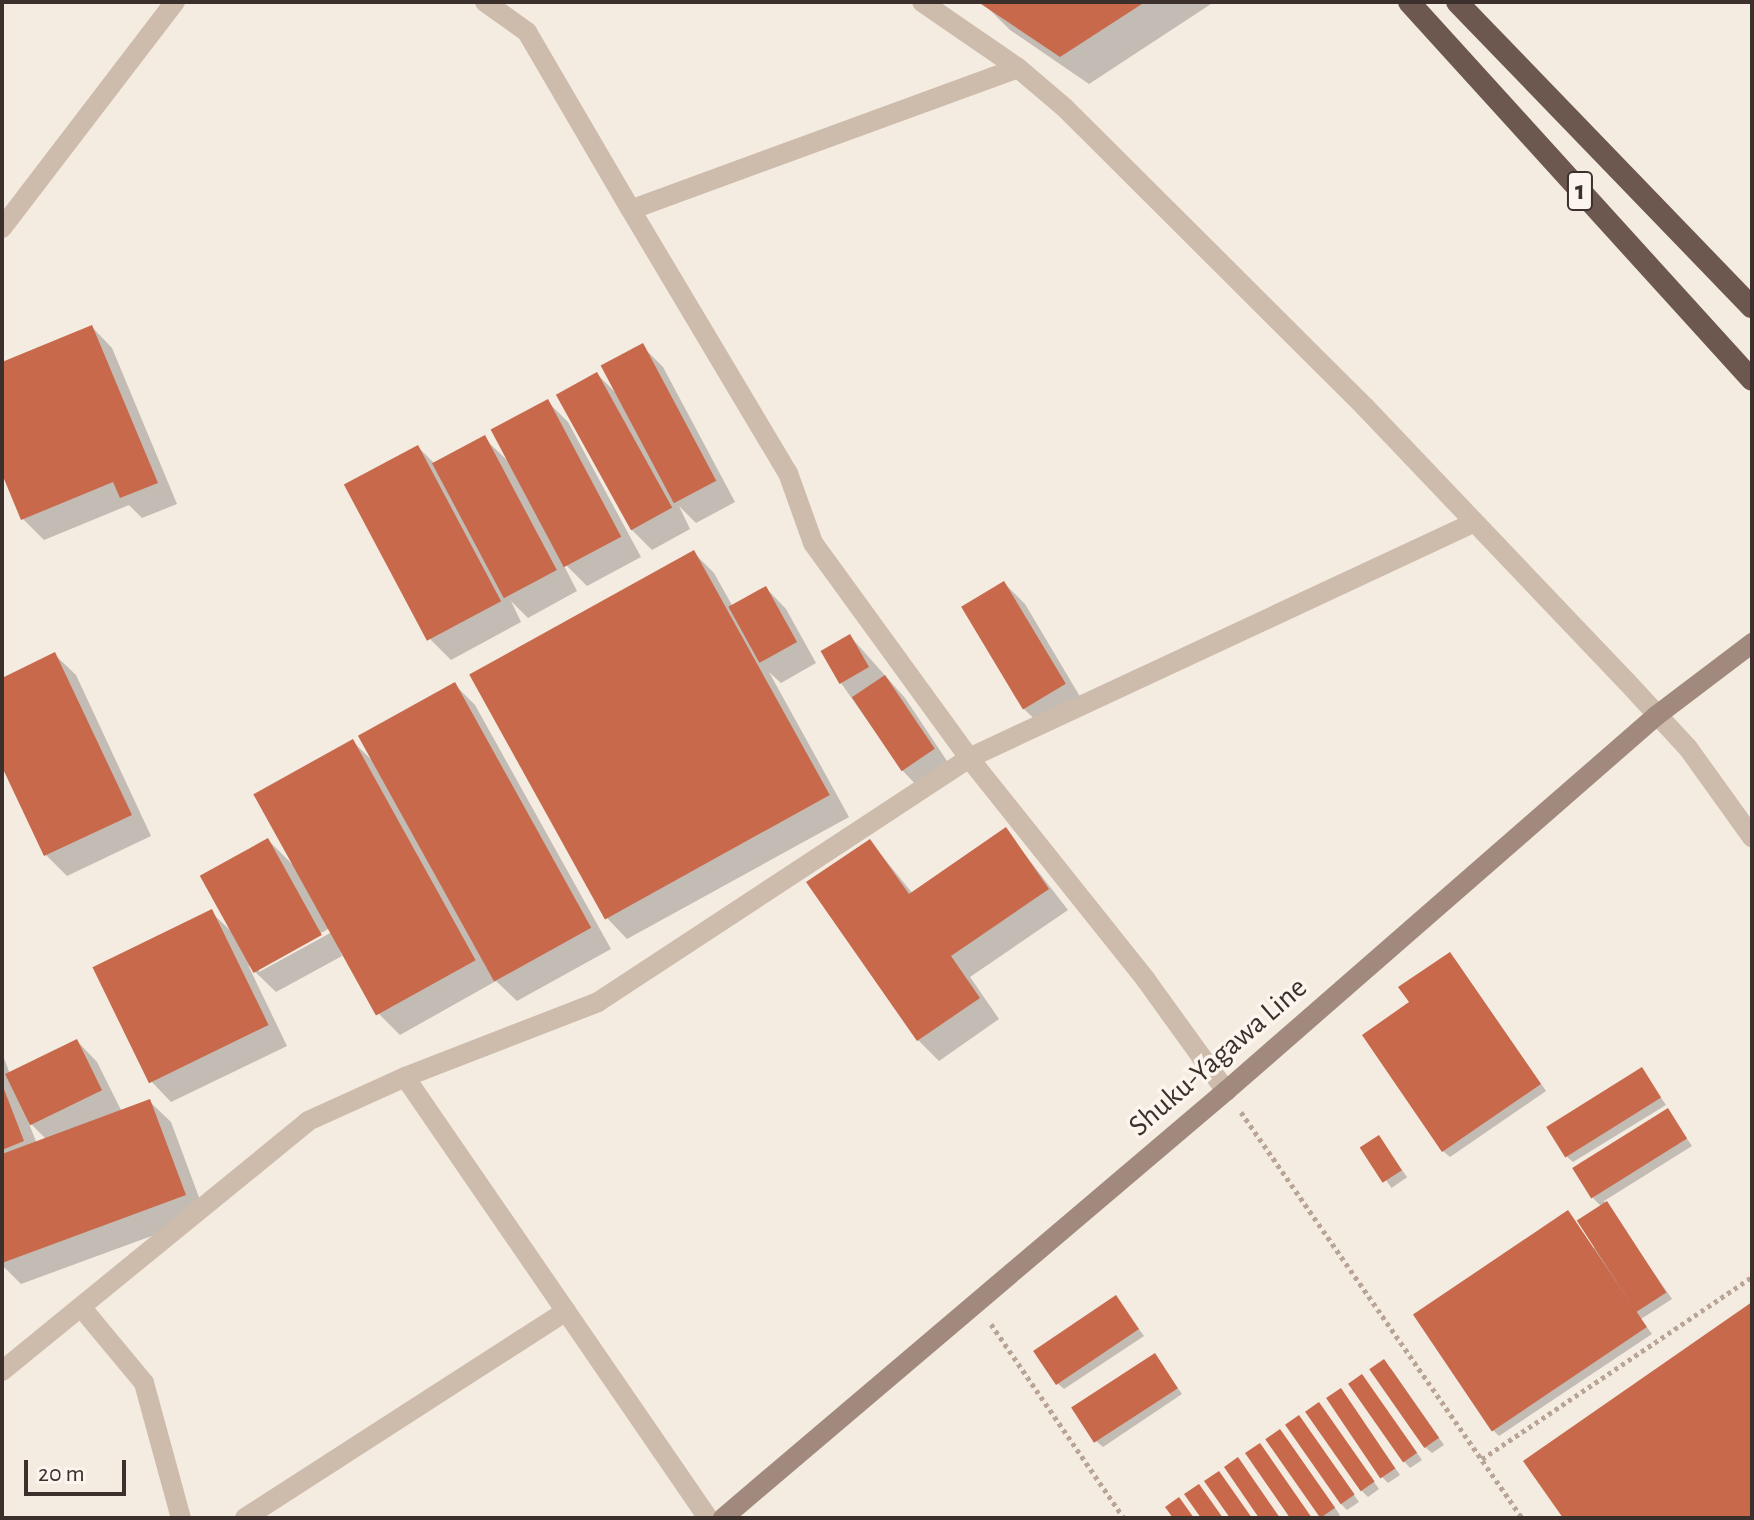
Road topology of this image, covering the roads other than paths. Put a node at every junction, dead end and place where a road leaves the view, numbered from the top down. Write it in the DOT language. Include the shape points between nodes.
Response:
graph roads {
  1 [pos="175,2"];
  2 [pos="485,2"];
  3 [pos="922,2"];
  4 [pos="1409,2"];
  5 [pos="1457,2"];
  6 [pos="1018,68"];
  7 [pos="631,210"];
  8 [pos="2,228"];
  9 [pos="1752,307"];
  10 [pos="1752,380"];
  11 [pos="1473,523"];
  12 [pos="1752,643"];
  13 [pos="1656,716"];
  14 [pos="969,758"];
  15 [pos="1752,837"];
  16 [pos="405,1077"];
  17 [pos="1226,1091"];
  18 [pos="81,1307"];
  19 [pos="566,1311"];
  20 [pos="2,1371"];
  21 [pos="181,1518"];
  22 [pos="245,1518"];
  23 [pos="708,1518"];
  24 [pos="723,1518"];
  1 -- 8 [label="street"];
  2 -- 7 [label="street" via="527,32"];
  3 -- 6 [label="street"];
  4 -- 10 [label="highway, 1"];
  5 -- 9 [label="highway, 1"];
  6 -- 7 [label="street"];
  6 -- 11 [label="street" via="1064,107 1267,310"];
  7 -- 14 [label="street" via="788,473 813,543"];
  11 -- 13 [label="street"];
  11 -- 14 [label="street"];
  12 -- 13 [label="main road, Shuku-Yagawa Line"];
  13 -- 15 [label="street" via="1688,748"];
  13 -- 17 [label="main road, Shuku-Yagawa Line"];
  14 -- 16 [label="street" via="598,1002"];
  14 -- 17 [label="street" via="1146,980"];
  16 -- 18 [label="street" via="308,1121"];
  16 -- 19 [label="street"];
  17 -- 24 [label="main road, Shuku-Yagawa Line"];
  18 -- 20 [label="street"];
  18 -- 21 [label="street" via="144,1383"];
  19 -- 22 [label="street"];
  19 -- 23 [label="street"];
}
